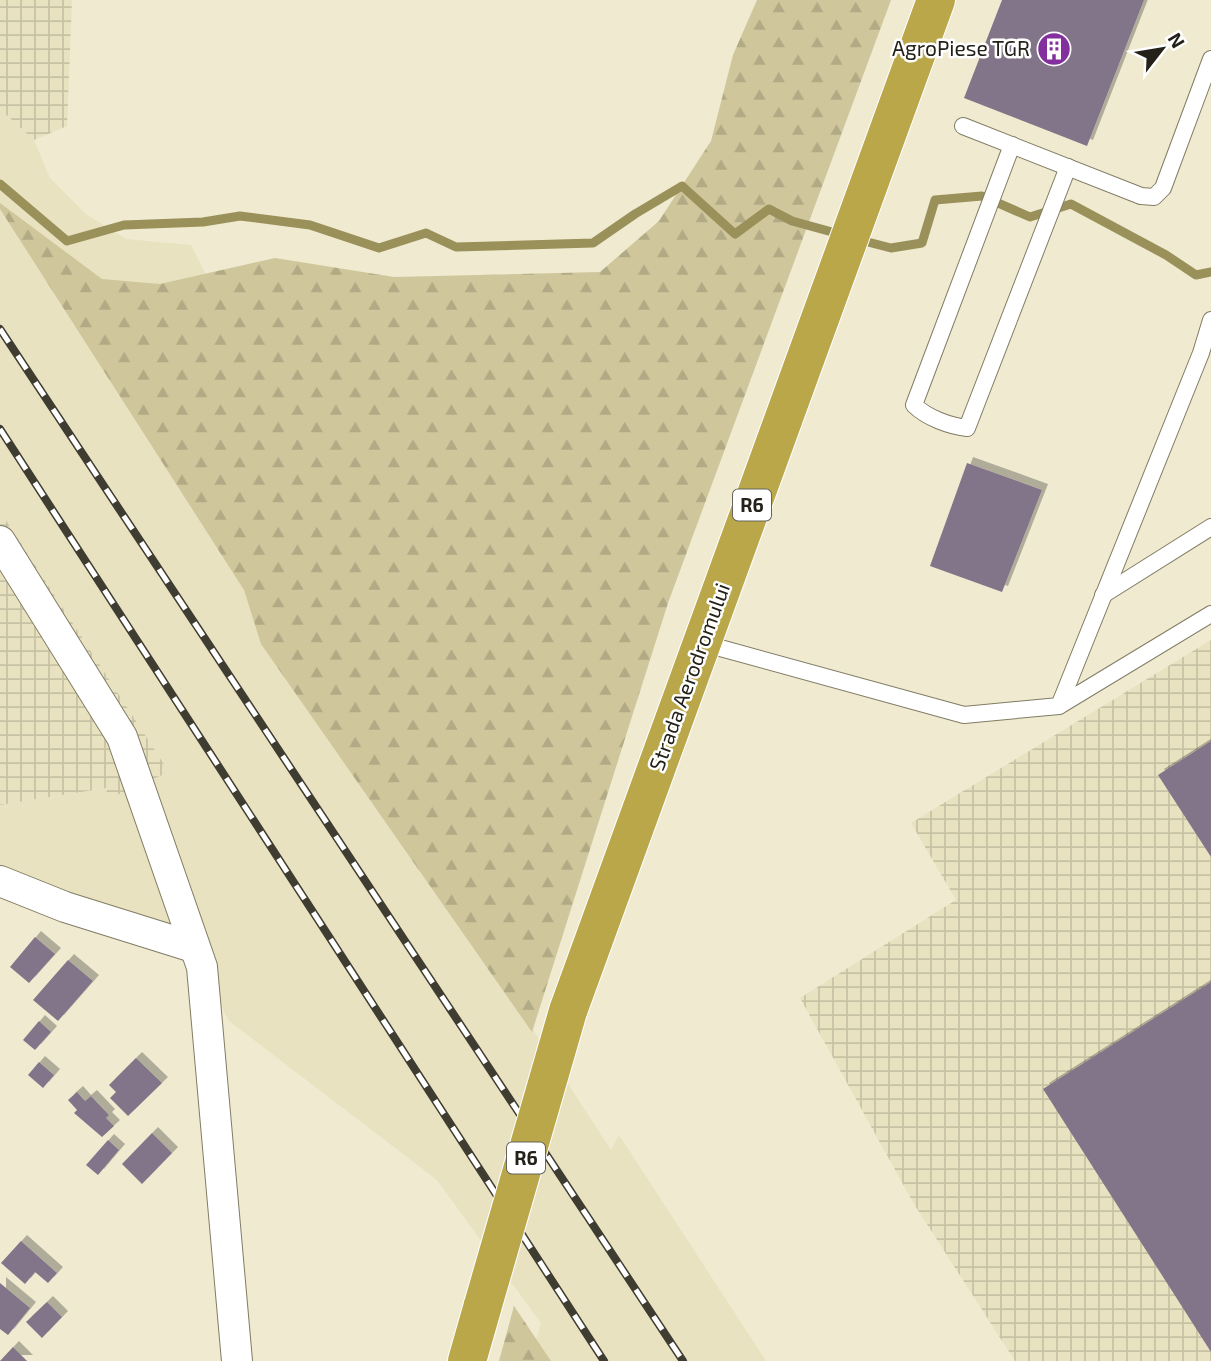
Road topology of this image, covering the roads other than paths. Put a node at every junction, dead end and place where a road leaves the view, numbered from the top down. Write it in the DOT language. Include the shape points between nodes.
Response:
graph roads {
  1 [pos="936,0"];
  2 [pos="1211,59"];
  3 [pos="963,126"];
  4 [pos="1012,145"];
  5 [pos="1068,167"];
  6 [pos="1211,320"];
  7 [pos="1206,350"];
  8 [pos="1211,527"];
  9 [pos="0,541"];
  10 [pos="1103,595"];
  11 [pos="1211,614"];
  12 [pos="702,643"];
  13 [pos="1059,706"];
  14 [pos="0,881"];
  15 [pos="193,947"];
  16 [pos="237,1361"];
  17 [pos="467,1361"];
  1 -- 12 [label="highway, Strada Aerodromului / R6"];
  2 -- 5 [label="lane" via="1163,188 1154,197"];
  3 -- 4 [label="lane"];
  4 -- 5 [label="lane"];
  4 -- 5 [label="lane" via="914,405 921,413 967,428"];
  6 -- 7 [label="lane"];
  7 -- 10 [label="lane"];
  8 -- 10 [label="lane"];
  9 -- 15 [label="street" via="122,737"];
  10 -- 13 [label="lane"];
  11 -- 13 [label="lane"];
  12 -- 13 [label="lane" via="964,715"];
  12 -- 17 [label="highway, Strada Aerodromului / R6, bridge" via="568,1011"];
  14 -- 15 [label="street" via="65,907"];
  15 -- 16 [label="street" via="202,967 209,1029"];
}
